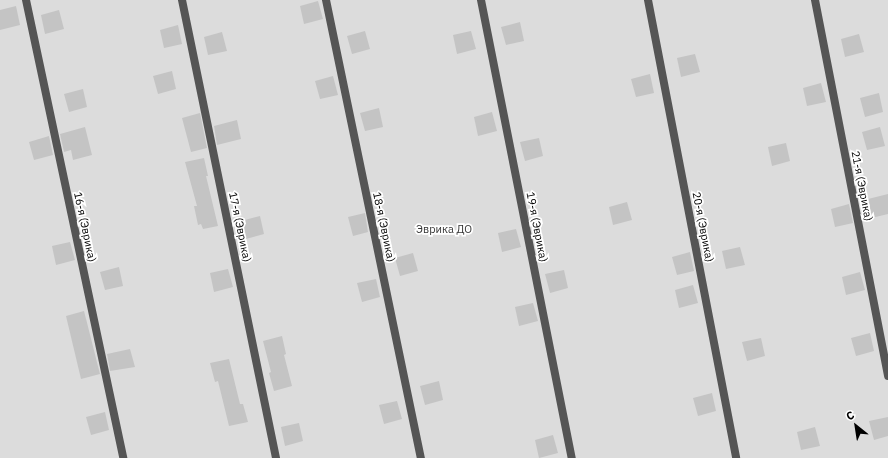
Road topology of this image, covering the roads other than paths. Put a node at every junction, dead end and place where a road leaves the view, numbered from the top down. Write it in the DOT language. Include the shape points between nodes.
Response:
graph roads {
  1 [pos="26,0"];
  2 [pos="182,0"];
  3 [pos="326,0"];
  4 [pos="481,0"];
  5 [pos="648,0"];
  6 [pos="815,0"];
  7 [pos="888,376"];
  8 [pos="123,458"];
  9 [pos="276,458"];
  10 [pos="421,458"];
  11 [pos="572,458"];
  12 [pos="736,458"];
  1 -- 8 [label="lane, 16-я (Эврика)"];
  2 -- 9 [label="lane, 17-я (Эврика)"];
  3 -- 10 [label="lane, 18-я (Эврика)"];
  4 -- 11 [label="lane, 19-я (Эврика)"];
  5 -- 12 [label="lane, 20-я (Эврика)"];
  6 -- 7 [label="lane, 21-я (Эврика)"];
}
